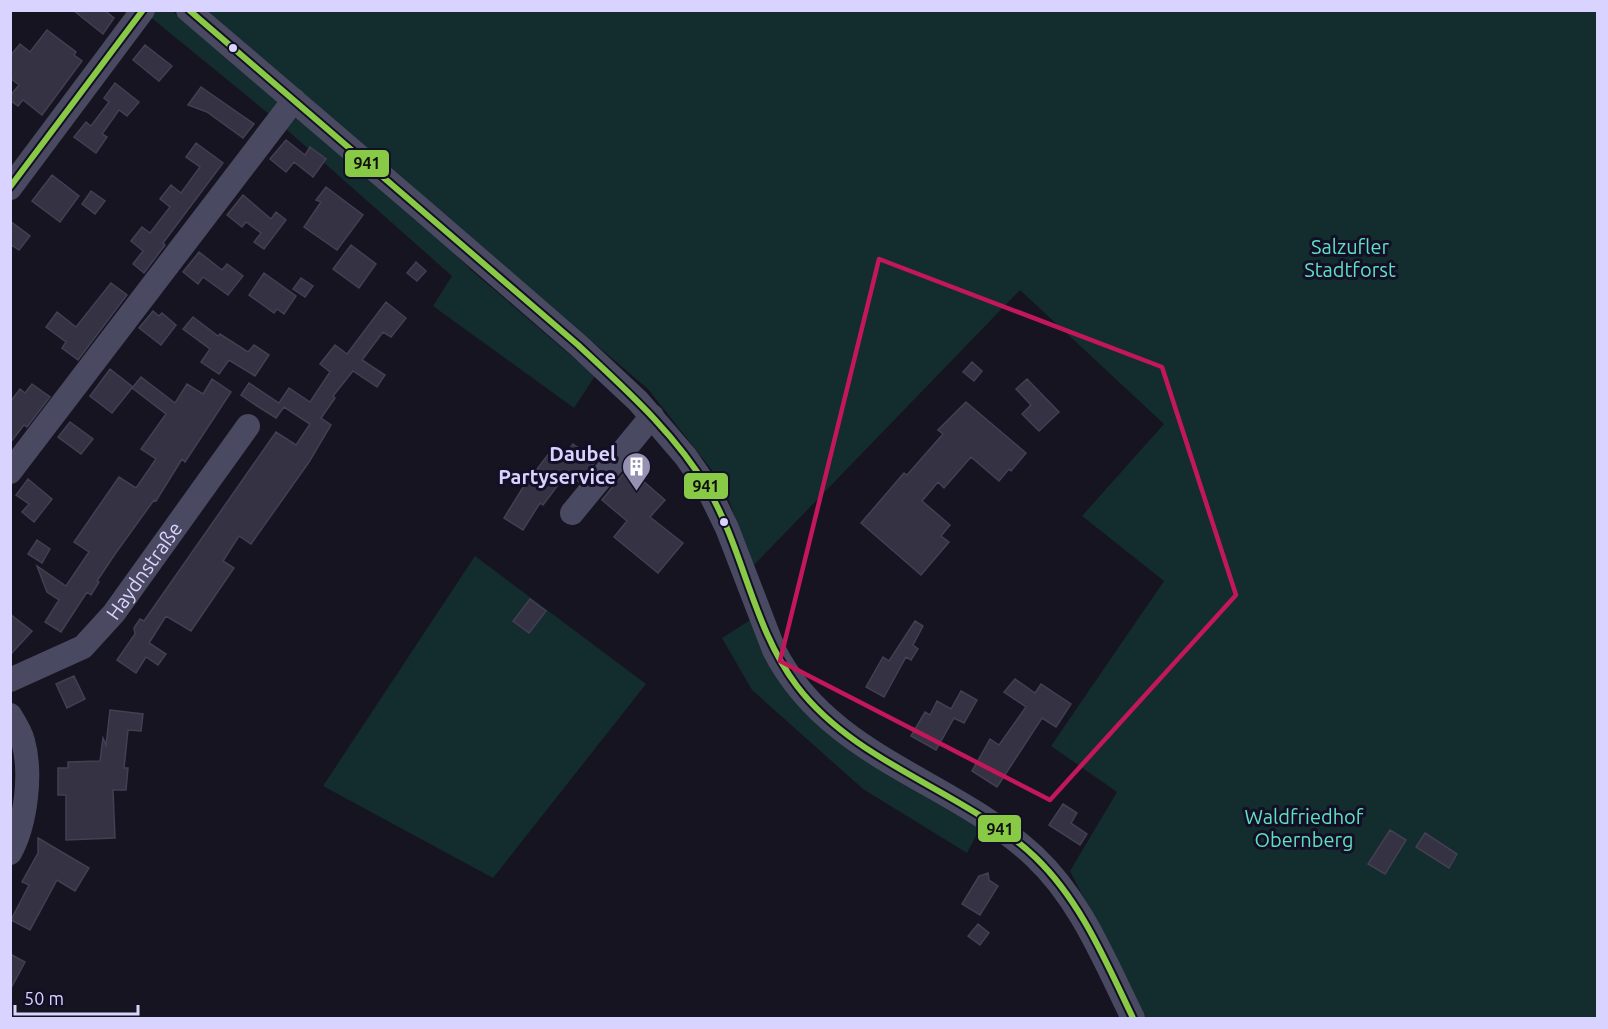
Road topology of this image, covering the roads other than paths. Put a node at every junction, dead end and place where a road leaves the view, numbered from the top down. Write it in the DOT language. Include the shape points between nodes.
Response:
graph roads {
  1 [pos="143,10"];
  2 [pos="188,10"];
  3 [pos="294,100"];
  4 [pos="10,188"];
  5 [pos="652,416"];
  6 [pos="248,426"];
  7 [pos="10,472"];
  8 [pos="572,513"];
  9 [pos="10,680"];
  10 [pos="10,715"];
  11 [pos="10,853"];
  12 [pos="1133,1018"];
  1 -- 4 [label="street"];
  2 -- 3 [label="street"];
  3 -- 5 [label="street" via="578,345"];
  3 -- 7 [label="street"];
  5 -- 8 [label="street"];
  5 -- 12 [label="street" via="687,457 713,498 774,650 803,695 860,745 984,819 1033,855 1071,900"];
  6 -- 9 [label="street, Haydnstraße" via="114,613 83,647"];
  10 -- 11 [label="street" via="23,740 27,771 26,802"];
}
